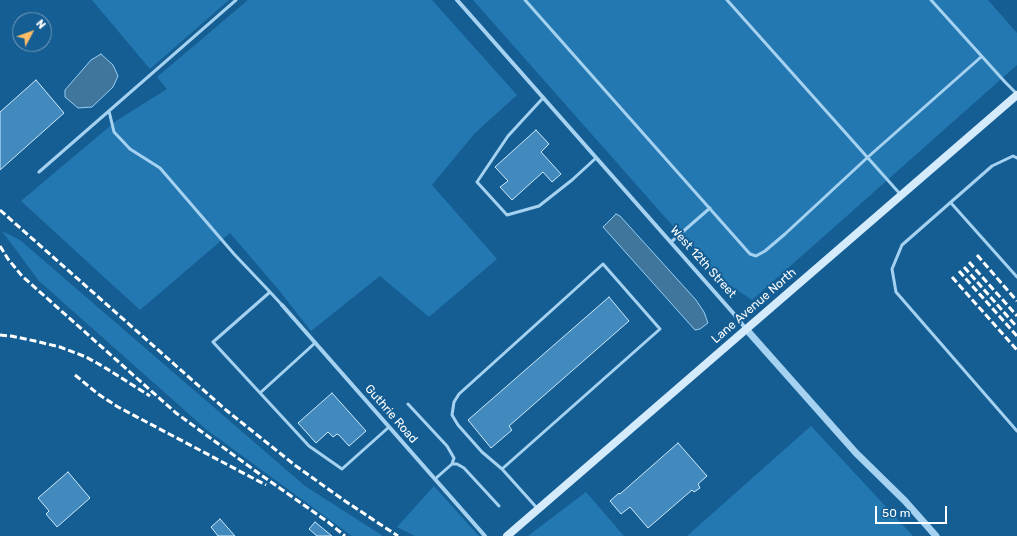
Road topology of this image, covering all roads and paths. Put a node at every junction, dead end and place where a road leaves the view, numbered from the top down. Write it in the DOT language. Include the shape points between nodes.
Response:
graph roads {
  1 [pos="236,0"];
  2 [pos="525,0"];
  3 [pos="727,0"];
  4 [pos="930,0"];
  5 [pos="460,1"];
  6 [pos="982,57"];
  7 [pos="1017,94"];
  8 [pos="543,98"];
  9 [pos="109,111"];
  10 [pos="868,157"];
  11 [pos="596,158"];
  12 [pos="1017,158"];
  13 [pos="39,172"];
  14 [pos="901,194"];
  15 [pos="951,203"];
  16 [pos="710,208"];
  17 [pos="671,242"];
  18 [pos="1017,278"];
  19 [pos="270,292"];
  20 [pos="282,305"];
  21 [pos="746,329"];
  22 [pos="315,343"];
  23 [pos="260,393"];
  24 [pos="408,404"];
  25 [pos="389,427"];
  26 [pos="1017,431"];
  27 [pos="452,464"];
  28 [pos="502,469"];
  29 [pos="435,479"];
  30 [pos="499,506"];
  31 [pos="538,509"];
  32 [pos="485,536"];
  33 [pos="507,536"];
  34 [pos="936,536"];
  1 -- 9 [label="lane"];
  2 -- 16 [label="lane"];
  3 -- 10 [label="lane"];
  4 -- 6 [label="lane"];
  5 -- 8 [label="street, West 12th Street"];
  6 -- 7 [label="lane"];
  6 -- 10 [label="lane"];
  7 -- 14 [label="main road, Lane Avenue North"];
  8 -- 11 [label="street, West 12th Street"];
  8 -- 11 [label="lane" via="508,136 477,182 507,215 539,206"];
  9 -- 13 [label="lane"];
  9 -- 19 [label="lane" via="114,132 130,149 160,168"];
  10 -- 14 [label="lane"];
  10 -- 16 [label="lane" via="785,234 756,256 750,254"];
  11 -- 17 [label="street, West 12th Street"];
  12 -- 15 [label="lane" via="1013,156 992,166"];
  14 -- 21 [label="main road, Lane Avenue North"];
  15 -- 18 [label="lane"];
  15 -- 26 [label="lane" via="902,245 892,269 896,292"];
  16 -- 17 [label="lane"];
  17 -- 21 [label="street, West 12th Street"];
  19 -- 20 [label="lane"];
  19 -- 23 [label="lane" via="213,342"];
  20 -- 22 [label="street, Guthrie Road"];
  21 -- 31 [label="main road, Lane Avenue North"];
  21 -- 34 [label="street, West 12th Street" via="856,453"];
  22 -- 23 [label="lane"];
  22 -- 25 [label="street, Guthrie Road"];
  23 -- 25 [label="lane" via="309,446 342,469"];
  24 -- 27 [label="lane" via="447,446 454,458"];
  25 -- 29 [label="street, Guthrie Road"];
  27 -- 29 [label="lane"];
  27 -- 30 [label="lane" via="464,468"];
  28 -- 28 [label="lane" via="482,452 458,425 452,415 454,402 459,394 603,264 660,329"];
  28 -- 31 [label="lane"];
  29 -- 32 [label="street, Guthrie Road"];
  31 -- 33 [label="main road, Lane Avenue North"];
}
